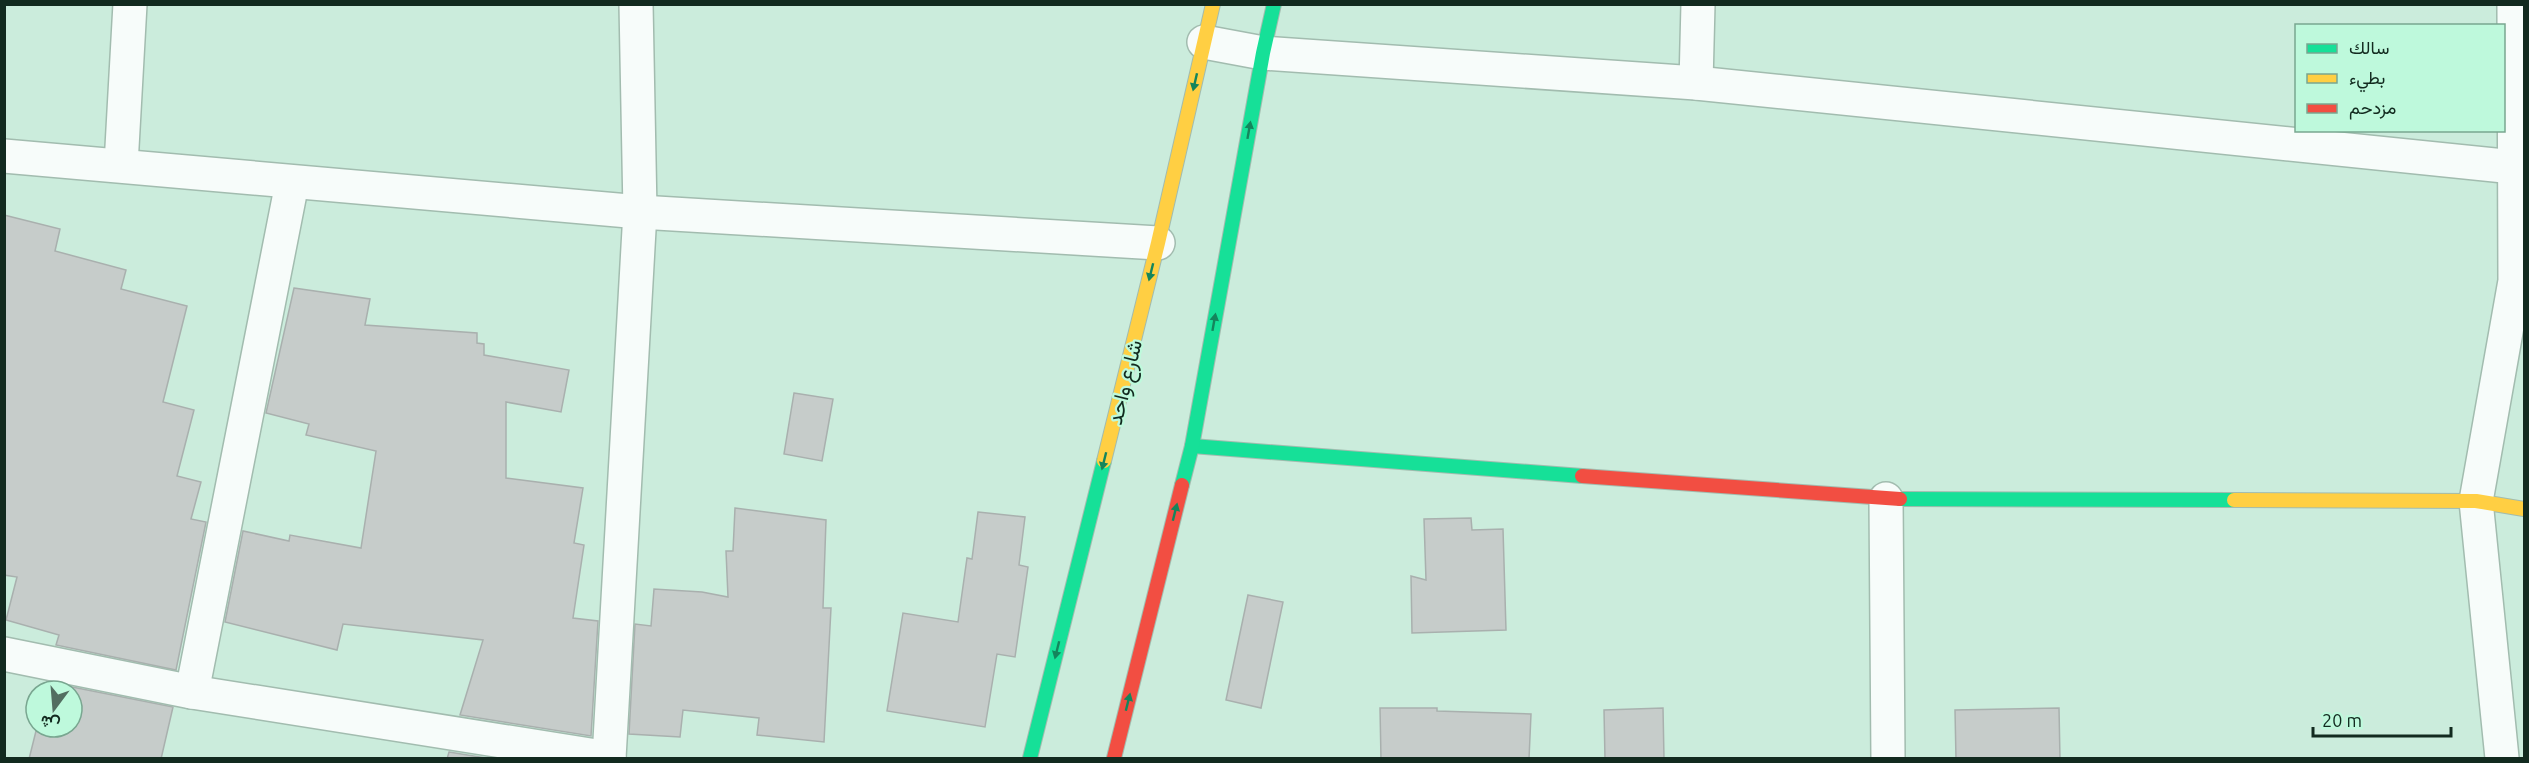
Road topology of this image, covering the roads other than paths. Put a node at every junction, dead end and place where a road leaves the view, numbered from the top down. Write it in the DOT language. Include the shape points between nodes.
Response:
graph roads {
  1 [pos="130,4"];
  2 [pos="636,4"];
  3 [pos="1213,4"];
  4 [pos="1274,4"];
  5 [pos="1698,4"];
  6 [pos="2514,4"];
  7 [pos="1204,42"];
  8 [pos="1263,53"];
  9 [pos="1696,83"];
  10 [pos="4,156"];
  11 [pos="121,165"];
  12 [pos="2514,167"];
  13 [pos="292,183"];
  14 [pos="640,212"];
  15 [pos="1158,243"];
  16 [pos="2520,282"];
  17 [pos="1192,446"];
  18 [pos="1886,499"];
  19 [pos="2476,501"];
  20 [pos="2524,509"];
  21 [pos="4,654"];
  22 [pos="192,692"];
  23 [pos="609,759"];
  24 [pos="1030,759"];
  25 [pos="1114,759"];
  26 [pos="1888,759"];
  27 [pos="2502,759"];
  1 -- 11 [label="street"];
  2 -- 14 [label="street"];
  3 -- 7 [label="street, شارع واحد"];
  4 -- 8 [label="street"];
  5 -- 9 [label="street"];
  6 -- 12 [label="street"];
  7 -- 8 [label="street"];
  7 -- 15 [label="street, شارع واحد, one-way"];
  8 -- 9 [label="street"];
  17 -- 8 [label="street, one-way"];
  9 -- 12 [label="street"];
  10 -- 11 [label="street"];
  11 -- 13 [label="street"];
  12 -- 16 [label="street"];
  13 -- 14 [label="street"];
  13 -- 22 [label="street"];
  14 -- 15 [label="street"];
  14 -- 23 [label="street"];
  15 -- 24 [label="street, شارع واحد, one-way"];
  16 -- 19 [label="street"];
  17 -- 18 [label="street"];
  25 -- 17 [label="street, one-way"];
  18 -- 19 [label="street"];
  18 -- 26 [label="street"];
  19 -- 20 [label="street"];
  19 -- 27 [label="street"];
  21 -- 22 [label="street"];
  22 -- 23 [label="street"];
}
